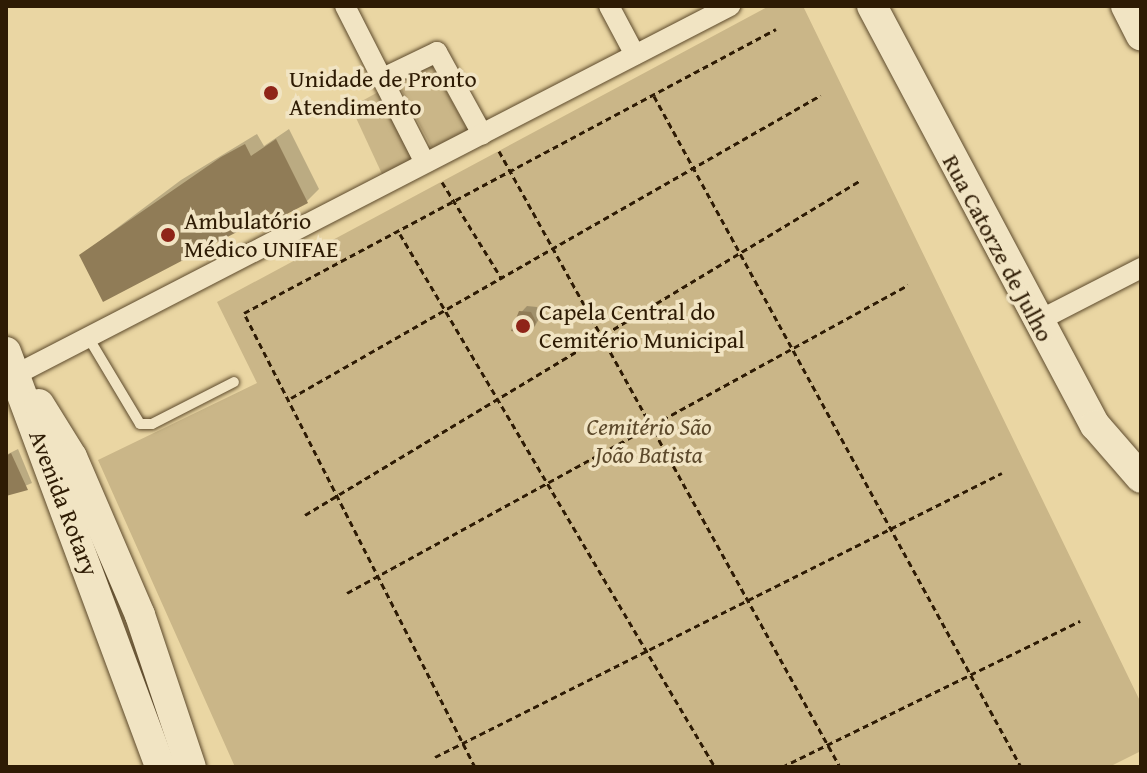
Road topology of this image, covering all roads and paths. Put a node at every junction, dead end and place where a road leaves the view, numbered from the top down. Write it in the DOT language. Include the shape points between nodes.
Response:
graph roads {
  1 [pos="345,6"];
  2 [pos="609,6"];
  3 [pos="730,6"];
  4 [pos="872,6"];
  5 [pos="1126,6"];
  6 [pos="776,29"];
  7 [pos="1141,35"];
  8 [pos="635,55"];
  9 [pos="383,78"];
  10 [pos="821,95"];
  11 [pos="654,96"];
  12 [pos="482,134"];
  13 [pos="499,151"];
  14 [pos="425,163"];
  15 [pos="694,167"];
  16 [pos="512,173"];
  17 [pos="861,180"];
  18 [pos="442,182"];
  19 [pos="455,203"];
  20 [pos="400,234"];
  21 [pos="553,248"];
  22 [pos="741,254"];
  23 [pos="1141,268"];
  24 [pos="502,279"];
  25 [pos="908,285"];
  26 [pos="445,310"];
  27 [pos="1036,322"];
  28 [pos="605,335"];
  29 [pos="88,337"];
  30 [pos="793,348"];
  31 [pos="10,364"];
  32 [pos="234,382"];
  33 [pos="291,398"];
  34 [pos="499,400"];
  35 [pos="655,426"];
  36 [pos="1002,473"];
  37 [pos="1141,478"];
  38 [pos="549,483"];
  39 [pos="338,496"];
  40 [pos="305,515"];
  41 [pos="892,530"];
  42 [pos="378,576"];
  43 [pos="347,593"];
  44 [pos="751,600"];
  45 [pos="1080,621"];
  46 [pos="651,653"];
  47 [pos="971,675"];
  48 [pos="463,744"];
  49 [pos="828,745"];
  50 [pos="435,757"];
  51 [pos="160,767"];
  52 [pos="191,767"];
  53 [pos="475,767"];
  54 [pos="715,767"];
  55 [pos="782,767"];
  56 [pos="840,767"];
  57 [pos="1021,767"];
  1 -- 9 [label="street"];
  2 -- 8 [label="street"];
  3 -- 8 [label="street"];
  4 -- 27 [label="main road, Rua Catorze de Julho"];
  5 -- 7 [label="main road"];
  6 -- 11 [label="path"];
  8 -- 12 [label="street"];
  9 -- 12 [label="street" via="437,52"];
  9 -- 14 [label="street"];
  10 -- 15 [label="path"];
  11 -- 15 [label="path"];
  11 -- 16 [label="path"];
  12 -- 14 [label="street"];
  13 -- 16 [label="path"];
  14 -- 29 [label="street"];
  15 -- 21 [label="path"];
  15 -- 22 [label="path"];
  16 -- 19 [label="path"];
  16 -- 21 [label="path"];
  17 -- 22 [label="path"];
  18 -- 19 [label="path"];
  19 -- 20 [label="path"];
  19 -- 24 [label="path"];
  20 -- 26 [label="path"];
  20 -- 33 [label="path" via="244,313"];
  21 -- 24 [label="path"];
  21 -- 28 [label="path"];
  22 -- 28 [label="path"];
  22 -- 30 [label="path"];
  23 -- 27 [label="street"];
  24 -- 26 [label="path"];
  25 -- 30 [label="path"];
  26 -- 33 [label="path"];
  26 -- 34 [label="path"];
  27 -- 37 [label="main road, Rua Catorze de Julho" via="1095,425"];
  28 -- 34 [label="path"];
  28 -- 35 [label="path"];
  29 -- 31 [label="street"];
  29 -- 32 [label="lane" via="140,424 152,424"];
  30 -- 35 [label="path"];
  30 -- 41 [label="path"];
  31 -- 51 [label="main road, Avenida Rotary"];
  31 -- 52 [label="main road, Avenida Rotary" via="51,418 72,457 140,615"];
  33 -- 39 [label="path"];
  34 -- 38 [label="path"];
  34 -- 39 [label="path"];
  35 -- 38 [label="path"];
  35 -- 44 [label="path"];
  36 -- 41 [label="path"];
  38 -- 42 [label="path"];
  38 -- 46 [label="path"];
  39 -- 40 [label="path"];
  39 -- 42 [label="path"];
  41 -- 44 [label="path"];
  41 -- 47 [label="path"];
  42 -- 43 [label="path"];
  42 -- 48 [label="path"];
  44 -- 46 [label="path"];
  44 -- 49 [label="path"];
  45 -- 47 [label="path"];
  46 -- 48 [label="path"];
  46 -- 54 [label="path"];
  47 -- 49 [label="path"];
  47 -- 57 [label="path"];
  48 -- 50 [label="path"];
  48 -- 53 [label="path"];
  49 -- 55 [label="path"];
  49 -- 56 [label="path"];
}
